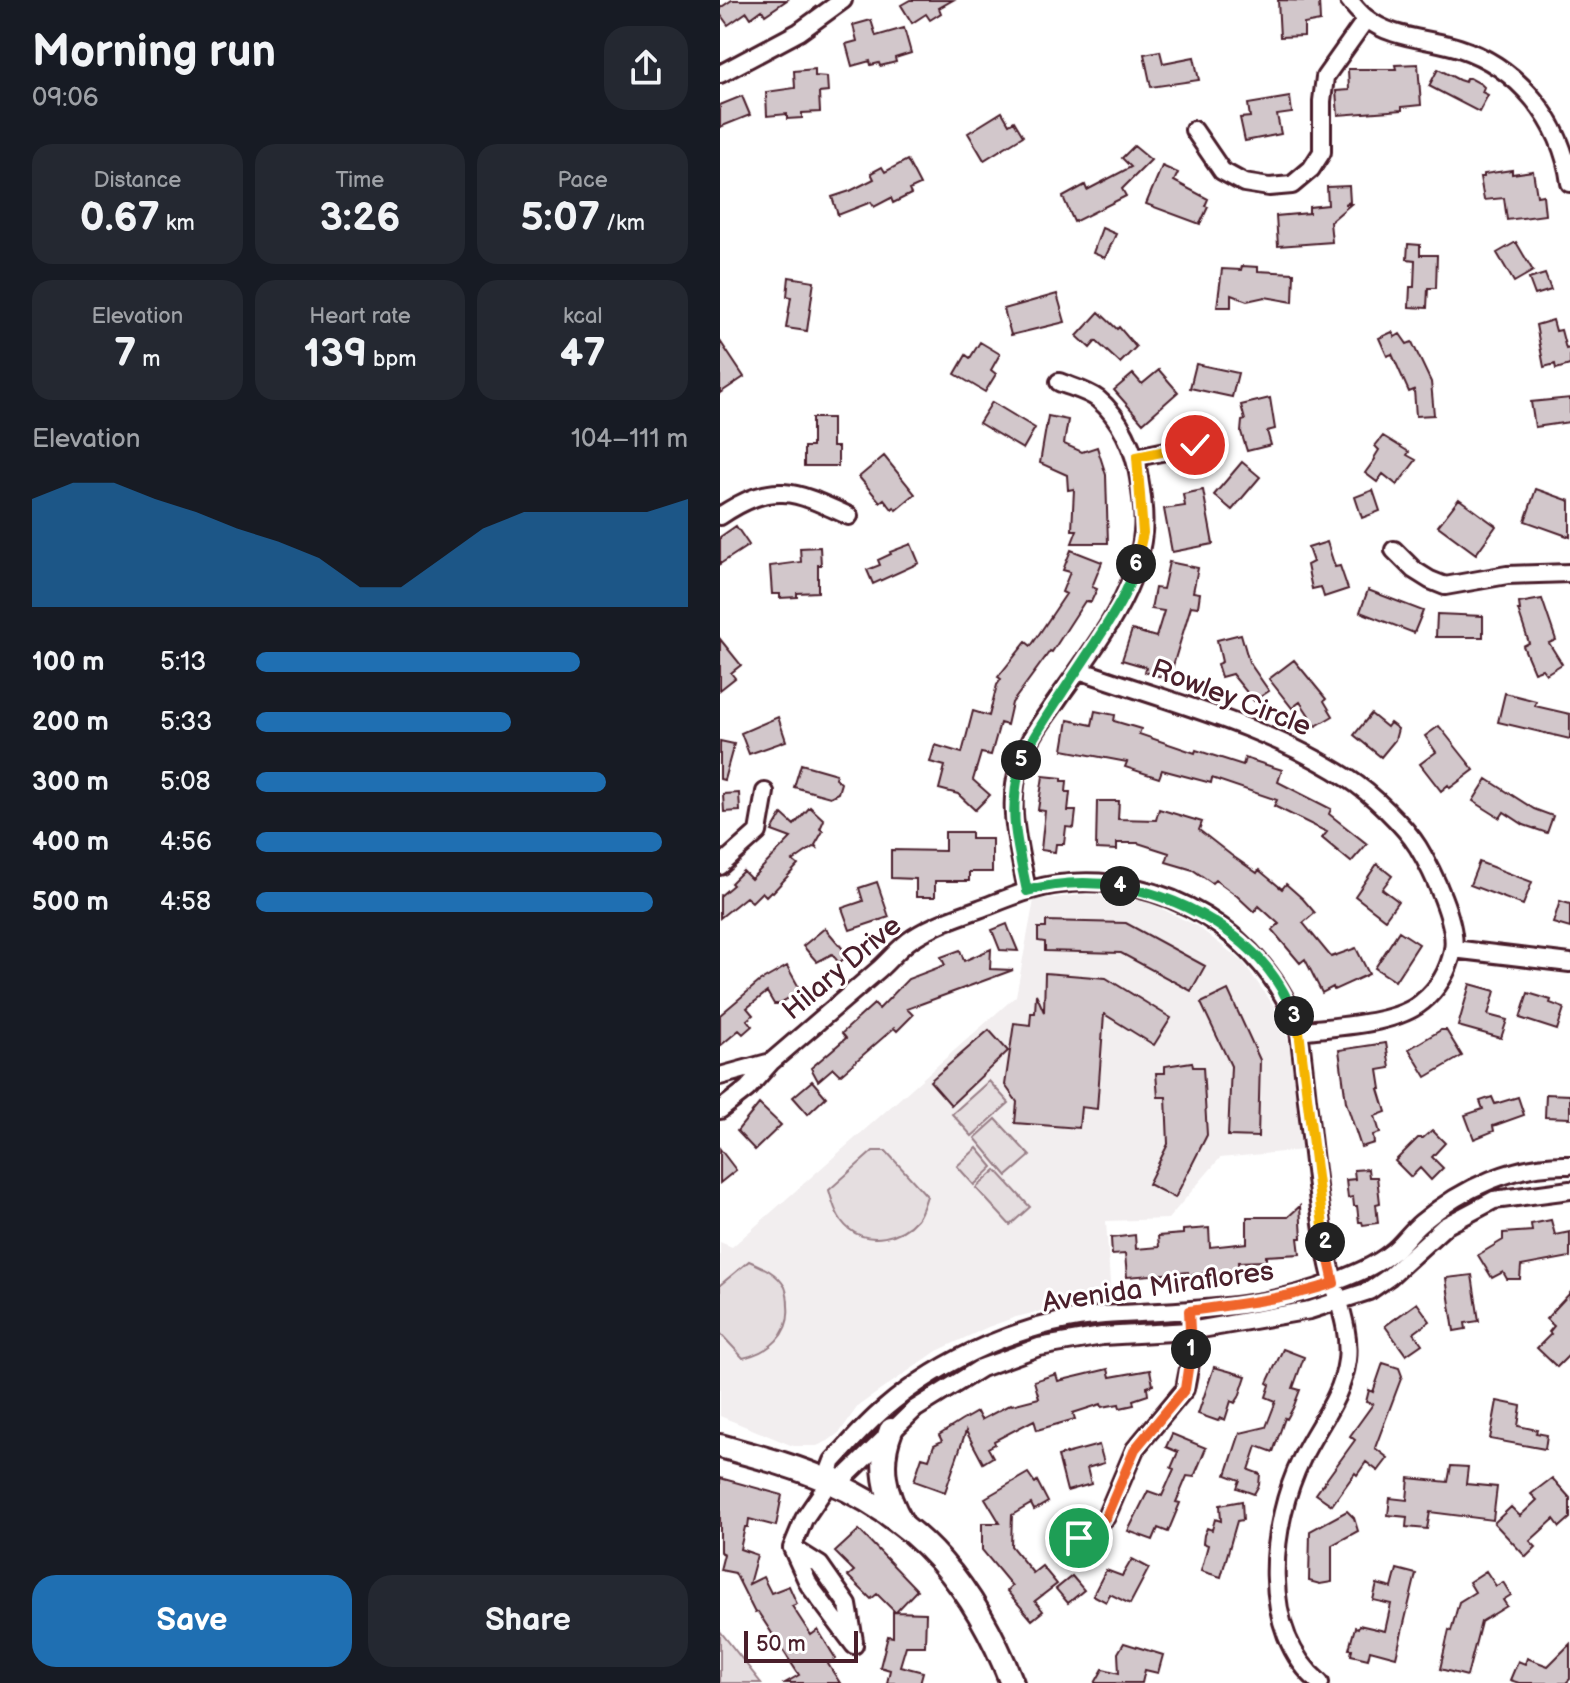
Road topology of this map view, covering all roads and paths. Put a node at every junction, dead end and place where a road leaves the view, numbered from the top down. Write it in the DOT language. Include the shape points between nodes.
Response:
graph roads {
  1 [pos="843,0"];
  2 [pos="1349,0"];
  3 [pos="1366,19"];
  4 [pos="720,74"];
  5 [pos="1194,130"];
  6 [pos="1570,183"];
  7 [pos="1059,382"];
  8 [pos="1195,445"];
  9 [pos="1137,457"];
  10 [pos="720,516"];
  11 [pos="849,516"];
  12 [pos="1394,550"];
  13 [pos="1570,573"];
  14 [pos="1079,670"];
  15 [pos="765,792"];
  16 [pos="720,866"];
  17 [pos="1027,891"];
  18 [pos="1453,949"];
  19 [pos="1570,963"];
  20 [pos="1299,1031"];
  21 [pos="771,1062"];
  22 [pos="720,1076"];
  23 [pos="720,1110"];
  24 [pos="1570,1165"];
  25 [pos="1570,1190"];
  26 [pos="1334,1283"];
  27 [pos="1339,1301"];
  28 [pos="1189,1311"];
  29 [pos="1190,1331"];
  30 [pos="891,1430"];
  31 [pos="720,1446"];
  32 [pos="830,1481"];
  33 [pos="905,1527"];
  34 [pos="1079,1538"];
  35 [pos="792,1548"];
  36 [pos="1012,1683"];
  37 [pos="1320,1683"];
  1 -- 4 [label="street" via="799,32"];
  2 -- 3 [label="street"];
  3 -- 5 [label="street" via="1325,77 1322,152 1292,185 1244,183 1222,171"];
  3 -- 6 [label="street" via="1406,36 1459,48 1513,78 1556,132"];
  7 -- 9 [label="street" via="1097,397"];
  8 -- 9 [label="street"];
  9 -- 14 [label="street" via="1143,533 1133,574"];
  10 -- 11 [label="street" via="743,500 789,492"];
  12 -- 13 [label="street" via="1414,570 1445,586 1507,575"];
  14 -- 17 [label="street" via="1020,760 1013,821"];
  14 -- 18 [label="street, Rowley Circle" via="1278,740 1353,781 1418,846 1449,917"];
  15 -- 16 [label="street" via="758,832"];
  17 -- 20 [label="street, Hilary Drive" via="1063,883 1109,884 1168,897 1208,916 1270,974"];
  17 -- 21 [label="street, Hilary Drive" via="909,940"];
  18 -- 19 [label="street"];
  18 -- 20 [label="street" via="1443,979 1408,1011"];
  20 -- 26 [label="street, Hilary Drive"];
  21 -- 22 [label="street, Hilary Drive"];
  21 -- 23 [label="street, Hilary Drive"];
  24 -- 26 [label="street, Avenida Miraflores" via="1524,1168 1482,1184 1444,1204 1393,1252"];
  25 -- 27 [label="street, Avenida Miraflores" via="1494,1200 1469,1211 1369,1291"];
  26 -- 27 [label="street, Hilary Drive"];
  26 -- 28 [label="street, Avenida Miraflores" via="1252,1303"];
  27 -- 29 [label="street, Avenida Miraflores"];
  27 -- 37 [label="street, Hilary Drive" via="1347,1342 1340,1393 1286,1494 1274,1573 1290,1645"];
  28 -- 29 [label="street"];
  28 -- 32 [label="street, Avenida Miraflores" via="1056,1324 968,1355 883,1410 833,1461"];
  29 -- 30 [label="street, Avenida Miraflores" via="1102,1336 1039,1347 981,1368"];
  29 -- 34 [label="street" via="1185,1389 1135,1449 1106,1517"];
  30 -- 32 [label="street, Avenida Miraflores" via="846,1476"];
  30 -- 33 [label="main road" via="884,1477"];
  31 -- 32 [label="main road"];
  32 -- 33 [label="main road"];
  32 -- 35 [label="street"];
  33 -- 36 [label="main road" via="964,1587"];
  35 -- 35 [label="street" via="809,1585 854,1645 848,1605 820,1565"];
}
